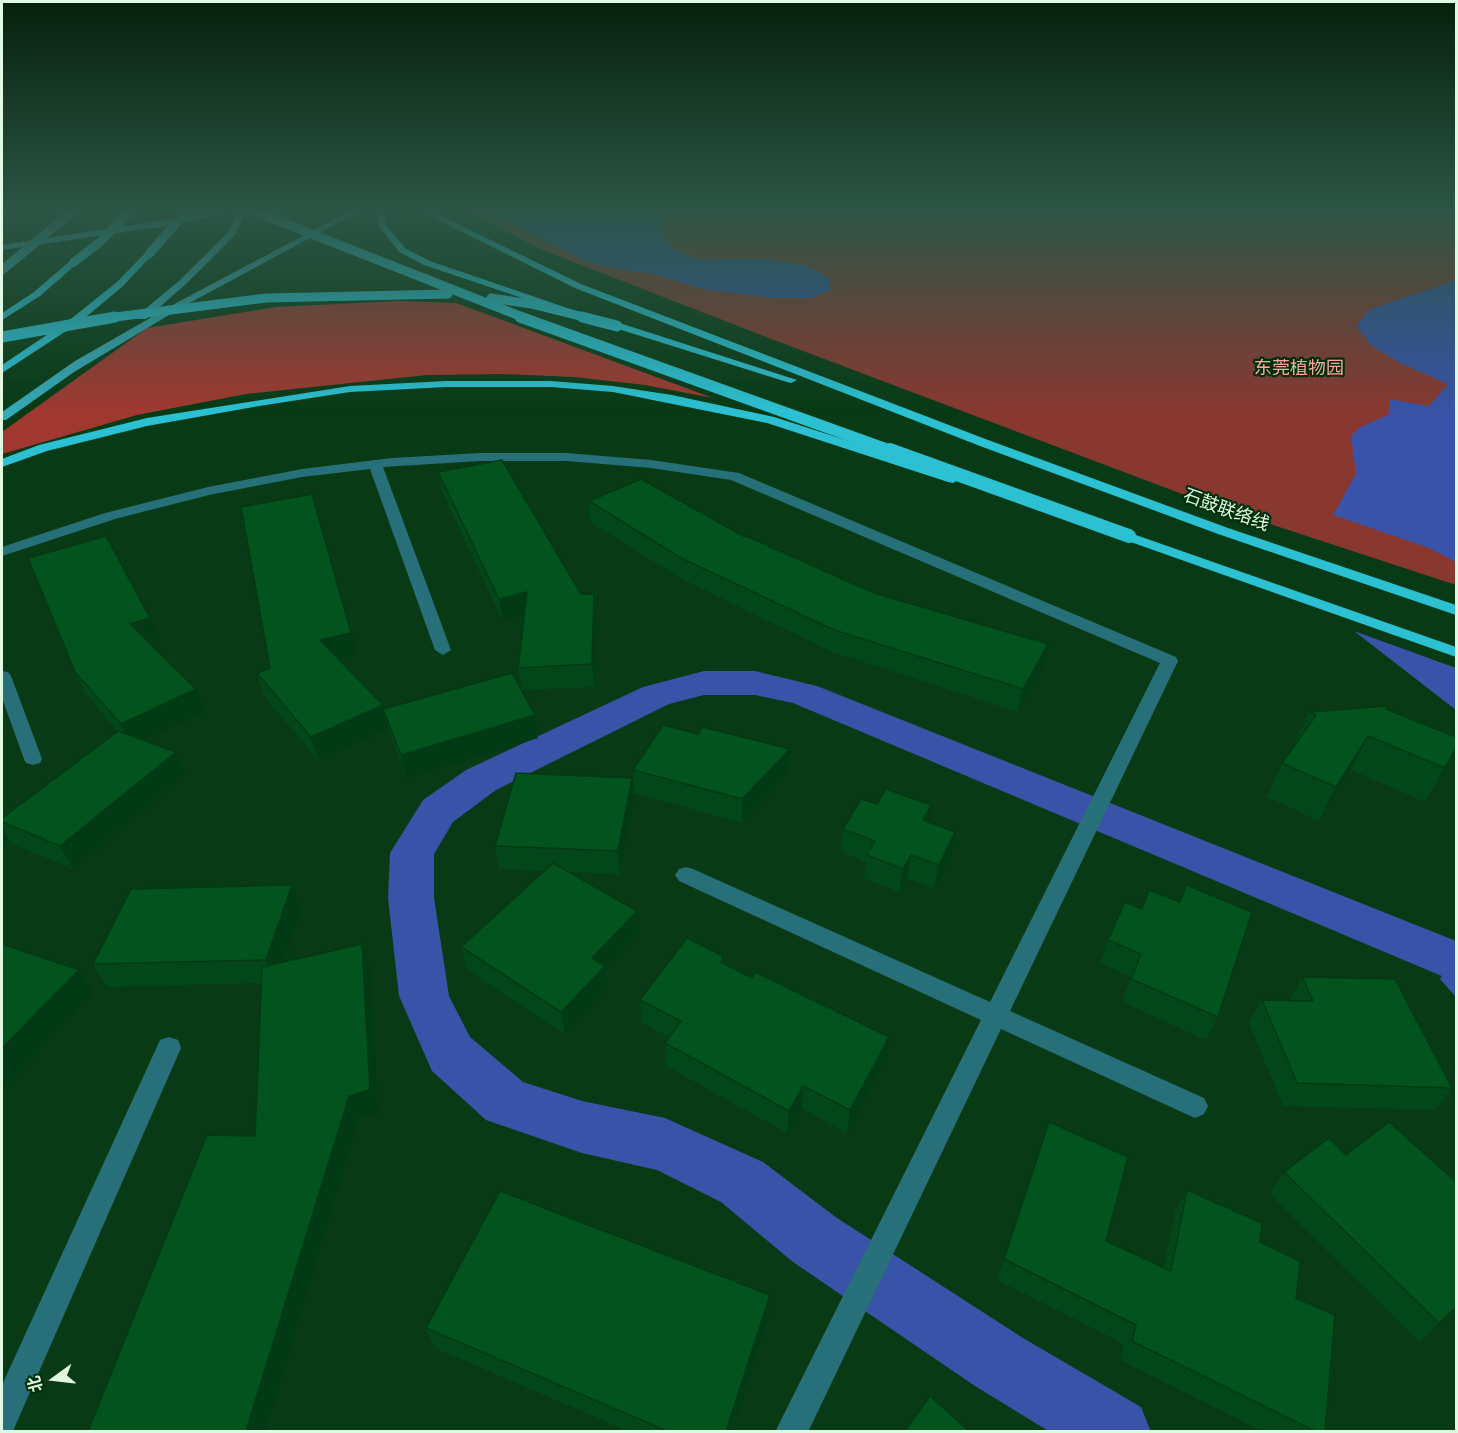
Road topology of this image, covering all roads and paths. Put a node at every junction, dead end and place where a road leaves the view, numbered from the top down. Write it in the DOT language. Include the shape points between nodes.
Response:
graph roads {
  1 [pos="54,279"];
  2 [pos="125,279"];
  3 [pos="184,279"];
  4 [pos="227,279"];
  5 [pos="422,279"];
  6 [pos="474,279"];
  7 [pos="563,279"];
  8 [pos="2,317"];
  9 [pos="617,326"];
  10 [pos="2,337"];
  11 [pos="71,369"];
  12 [pos="2,370"];
  13 [pos="2,417"];
  14 [pos="984,443"];
  15 [pos="2,463"];
  16 [pos="375,464"];
  17 [pos="1129,536"];
  18 [pos="2,552"];
  19 [pos="1456,610"];
  20 [pos="443,650"];
  21 [pos="1456,652"];
  22 [pos="2,676"];
  23 [pos="33,759"];
  24 [pos="686,874"];
  25 [pos="996,1016"];
  26 [pos="169,1048"];
  27 [pos="1195,1106"];
  28 [pos="2,1420"];
  29 [pos="791,1431"];
  1 -- 8 [label="highway, bridge"];
  2 -- 12 [label="highway, bridge" via="76,320"];
  3 -- 11 [label="main road"];
  4 -- 11 [label="main road"];
  5 -- 17 [label="highway, bridge"];
  6 -- 9 [label="highway"];
  7 -- 14 [label="highway"];
  9 -- 10 [label="highway, bridge" via="499,298 393,294 266,298 132,314"];
  9 -- 14 [label="highway"];
  11 -- 13 [label="main road"];
  14 -- 19 [label="highway, 石鼓联络线" via="1223,531"];
  15 -- 17 [label="highway" via="43,448 147,422 362,389 446,384 613,388 770,420"];
  16 -- 18 [label="lane" via="208,491 111,516"];
  16 -- 20 [label="lane"];
  16 -- 25 [label="lane" via="480,457 566,457 734,476 1170,660"];
  17 -- 21 [label="highway"];
  22 -- 23 [label="lane"];
  24 -- 25 [label="lane"];
  25 -- 27 [label="lane"];
  25 -- 29 [label="lane"];
  26 -- 28 [label="lane"];
}
